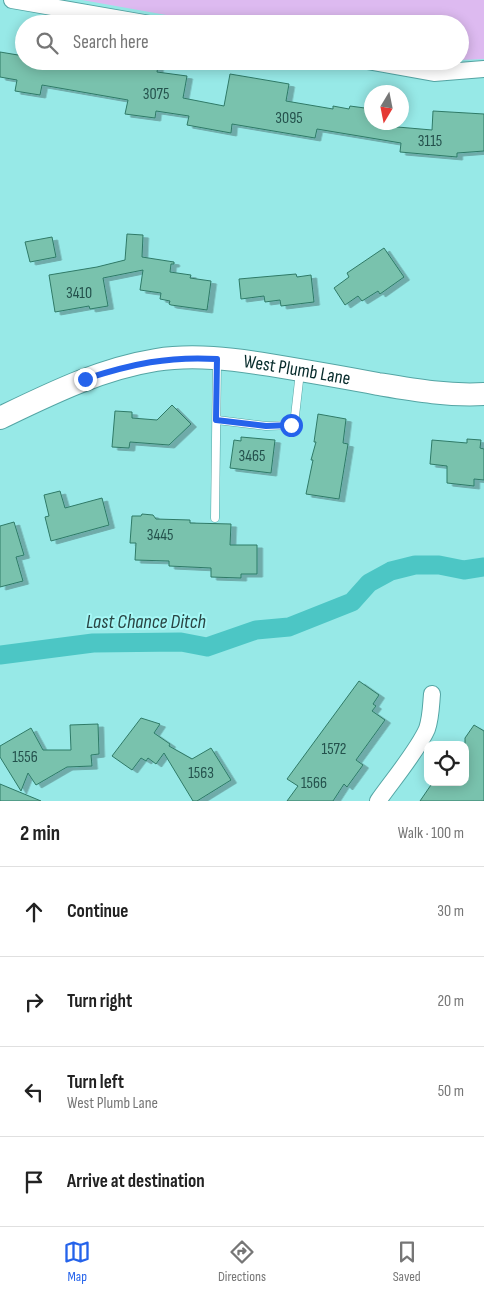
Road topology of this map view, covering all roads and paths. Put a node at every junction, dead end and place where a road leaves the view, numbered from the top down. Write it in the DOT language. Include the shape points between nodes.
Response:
graph roads {
  1 [pos="12,0"];
  2 [pos="98,15"];
  3 [pos="484,69"];
  4 [pos="417,70"];
  5 [pos="217,359"];
  6 [pos="300,370"];
  7 [pos="484,394"];
  8 [pos="0,418"];
  9 [pos="216,420"];
  10 [pos="215,518"];
  11 [pos="432,694"];
  12 [pos="378,801"];
  1 -- 2 [label="street"];
  3 -- 4 [label="street" via="434,73"];
  5 -- 6 [label="main road, West Plumb Lane"];
  5 -- 8 [label="main road, West Plumb Lane" via="157,360 120,368 85,379"];
  5 -- 9 [label="lane"];
  6 -- 7 [label="main road, West Plumb Lane" via="436,394"];
  6 -- 9 [label="lane" via="291,425 266,426"];
  9 -- 10 [label="lane"];
  11 -- 12 [label="street" via="431,713 419,743"];
}
